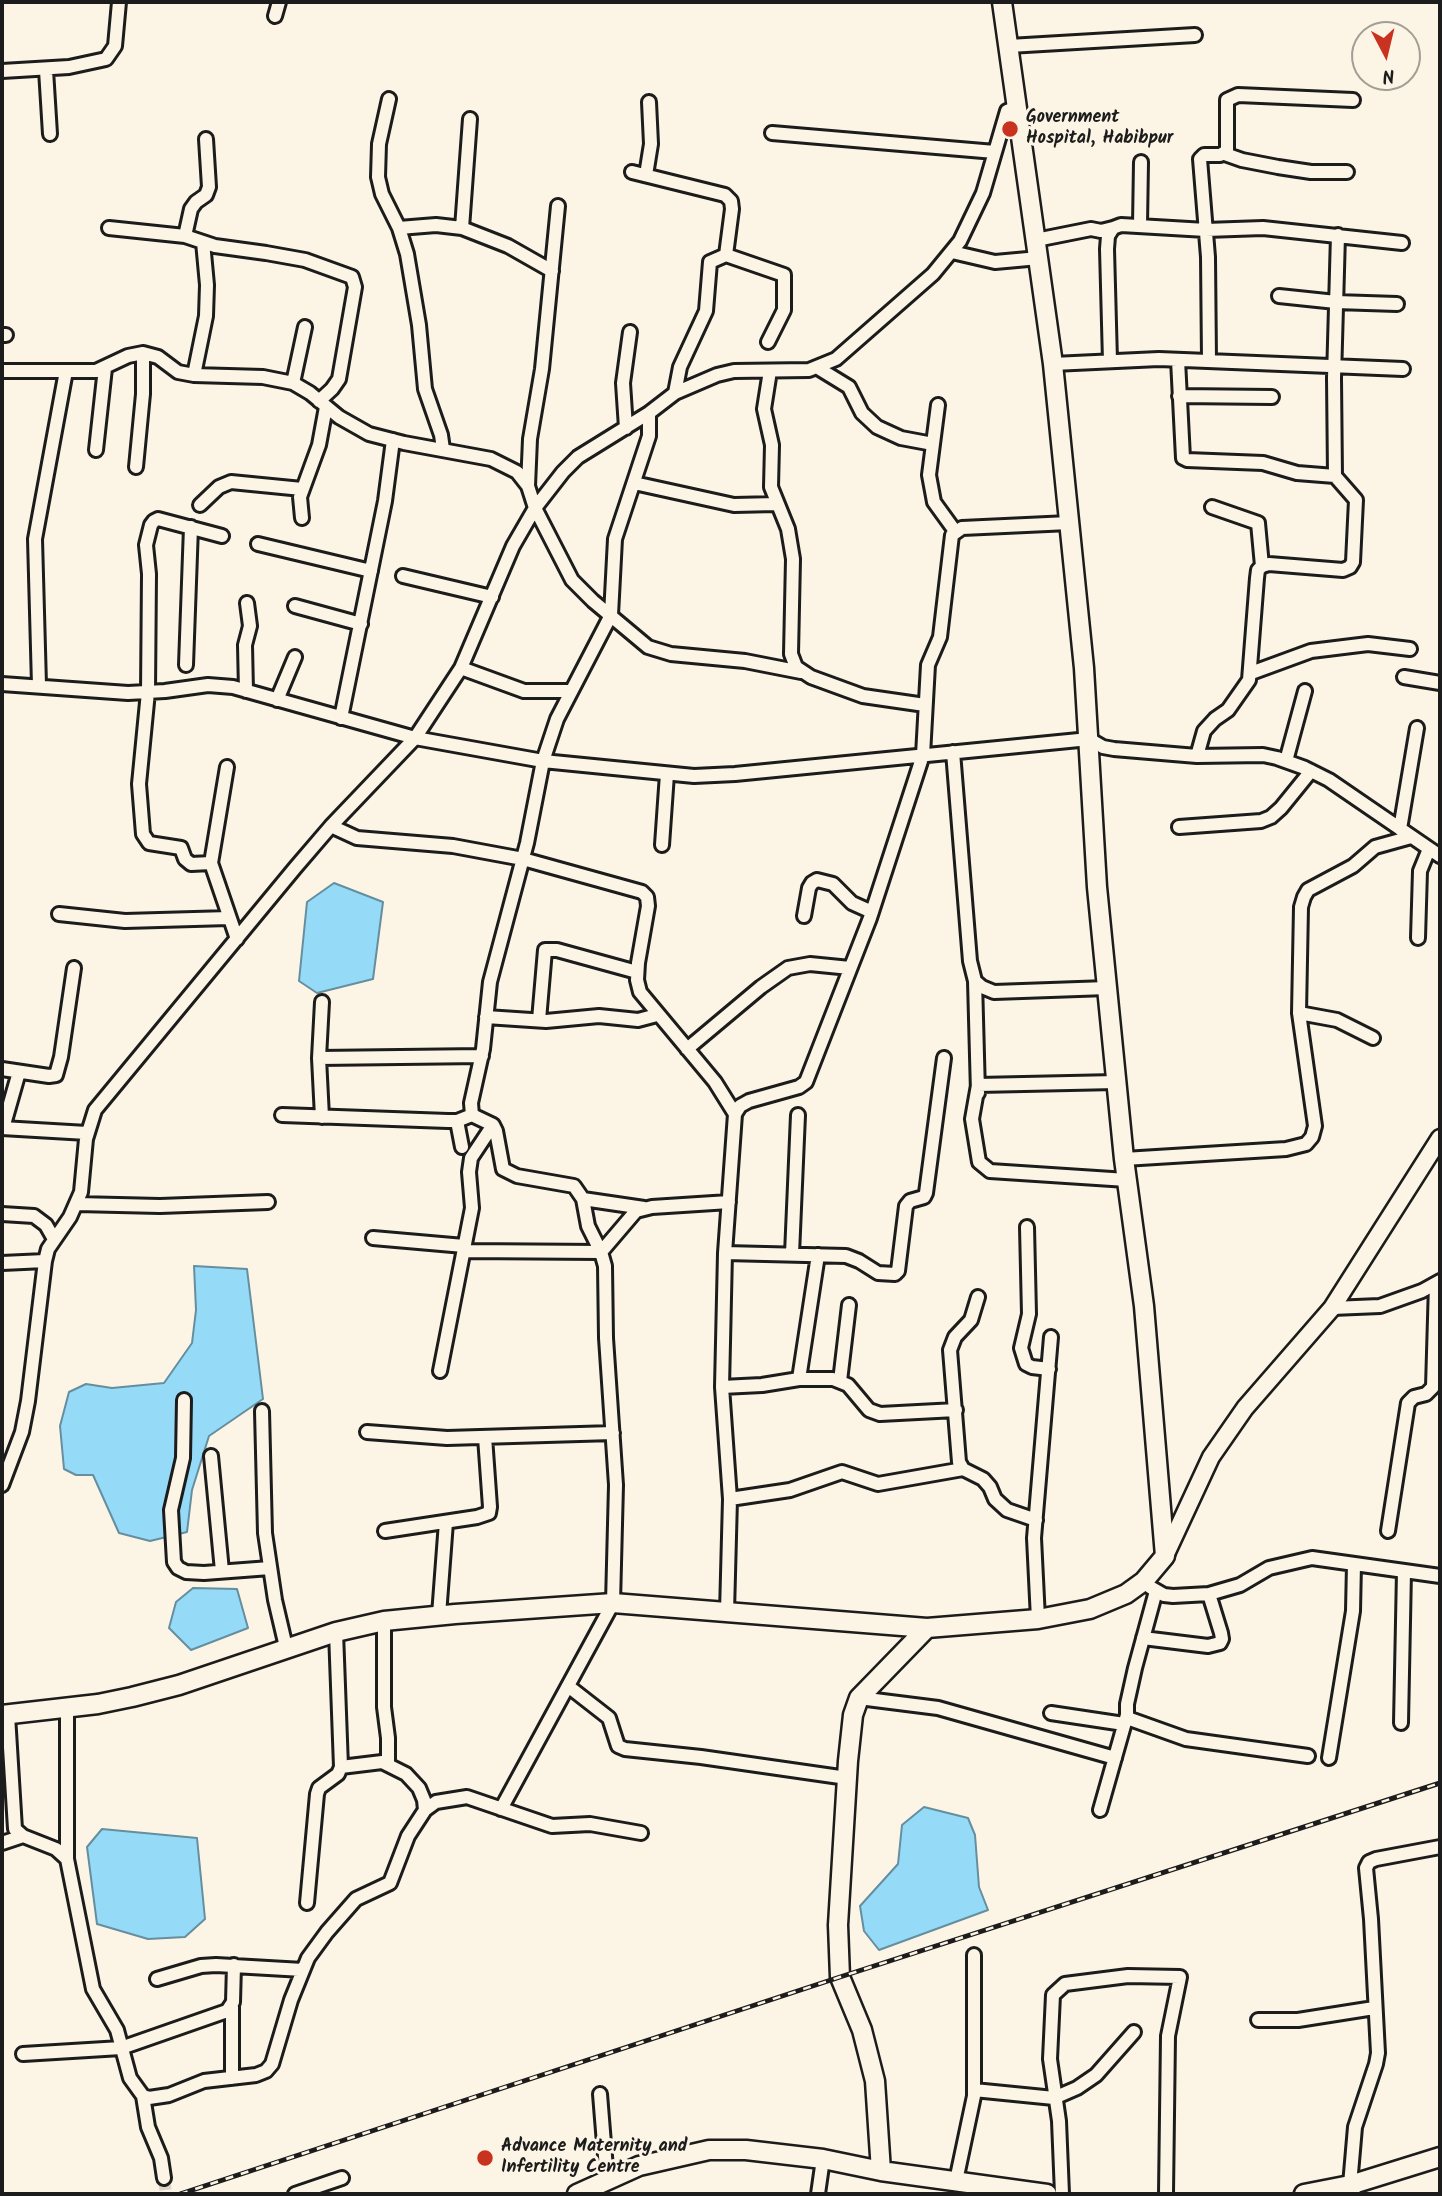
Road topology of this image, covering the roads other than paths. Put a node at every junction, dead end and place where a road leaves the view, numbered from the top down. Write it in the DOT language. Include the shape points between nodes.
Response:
graph roads {
  1 [pos="119,2"];
  2 [pos="279,2"];
  3 [pos="1002,2"];
  4 [pos="275,16"];
  5 [pos="1195,35"];
  6 [pos="1009,46"];
  7 [pos="46,70"];
  8 [pos="2,71"];
  9 [pos="389,99"];
  10 [pos="1353,100"];
  11 [pos="649,102"];
  12 [pos="1018,107"];
  13 [pos="470,119"];
  14 [pos="772,133"];
  15 [pos="50,134"];
  16 [pos="206,139"];
  17 [pos="995,152"];
  18 [pos="1225,154"];
  19 [pos="1141,162"];
  20 [pos="632,172"];
  21 [pos="1347,172"];
  22 [pos="646,175"];
  23 [pos="558,206"];
  24 [pos="1140,225"];
  25 [pos="109,228"];
  26 [pos="462,228"];
  27 [pos="1113,228"];
  28 [pos="398,229"];
  29 [pos="1206,230"];
  30 [pos="1338,235"];
  31 [pos="185,236"];
  32 [pos="1036,240"];
  33 [pos="203,242"];
  34 [pos="1402,243"];
  35 [pos="952,251"];
  36 [pos="726,255"];
  37 [pos="1039,258"];
  38 [pos="552,271"];
  39 [pos="1279,296"];
  40 [pos="1336,302"];
  41 [pos="1396,304"];
  42 [pos="305,327"];
  43 [pos="630,332"];
  44 [pos="768,342"];
  45 [pos="144,353"];
  46 [pos="1178,360"];
  47 [pos="1209,360"];
  48 [pos="1110,361"];
  49 [pos="1053,364"];
  50 [pos="1335,365"];
  51 [pos="105,368"];
  52 [pos="818,368"];
  53 [pos="1403,369"];
  54 [pos="2,371"];
  55 [pos="66,371"];
  56 [pos="770,371"];
  57 [pos="194,375"];
  58 [pos="293,383"];
  59 [pos="676,393"];
  60 [pos="1179,396"];
  61 [pos="1272,397"];
  62 [pos="323,404"];
  63 [pos="938,405"];
  64 [pos="649,413"];
  65 [pos="626,428"];
  66 [pos="393,440"];
  67 [pos="933,444"];
  68 [pos="443,449"];
  69 [pos="96,450"];
  70 [pos="136,467"];
  71 [pos="1335,476"];
  72 [pos="634,483"];
  73 [pos="528,486"];
  74 [pos="302,489"];
  75 [pos="776,504"];
  76 [pos="200,505"];
  77 [pos="1212,507"];
  78 [pos="535,508"];
  79 [pos="302,518"];
  80 [pos="1069,523"];
  81 [pos="191,527"];
  82 [pos="955,531"];
  83 [pos="222,536"];
  84 [pos="258,544"];
  85 [pos="1262,566"];
  86 [pos="371,571"];
  87 [pos="403,576"];
  88 [pos="492,597"];
  89 [pos="247,603"];
  90 [pos="295,606"];
  91 [pos="611,615"];
  92 [pos="361,624"];
  93 [pos="1410,649"];
  94 [pos="295,657"];
  95 [pos="186,665"];
  96 [pos="461,668"];
  97 [pos="801,672"];
  98 [pos="1251,673"];
  99 [pos="1404,677"];
  100 [pos="1440,683"];
  101 [pos="2,684"];
  102 [pos="39,685"];
  103 [pos="246,691"];
  104 [pos="571,691"];
  105 [pos="1305,691"];
  106 [pos="148,692"];
  107 [pos="277,700"];
  108 [pos="925,705"];
  109 [pos="341,718"];
  110 [pos="1417,728"];
  111 [pos="415,738"];
  112 [pos="1089,739"];
  113 [pos="953,752"];
  114 [pos="923,755"];
  115 [pos="1197,756"];
  116 [pos="543,761"];
  117 [pos="1286,761"];
  118 [pos="227,767"];
  119 [pos="1311,771"];
  120 [pos="667,774"];
  121 [pos="331,826"];
  122 [pos="1179,827"];
  123 [pos="1406,833"];
  124 [pos="662,845"];
  125 [pos="1435,852"];
  126 [pos="523,859"];
  127 [pos="211,863"];
  128 [pos="872,912"];
  129 [pos="59,914"];
  130 [pos="804,916"];
  131 [pos="229,918"];
  132 [pos="1418,938"];
  133 [pos="237,939"];
  134 [pos="75,968"];
  135 [pos="850,968"];
  136 [pos="637,972"];
  137 [pos="975,981"];
  138 [pos="1107,988"];
  139 [pos="322,1002"];
  140 [pos="1299,1013"];
  141 [pos="657,1015"];
  142 [pos="486,1017"];
  143 [pos="539,1020"];
  144 [pos="1373,1038"];
  145 [pos="687,1049"];
  146 [pos="482,1056"];
  147 [pos="319,1058"];
  148 [pos="944,1058"];
  149 [pos="2,1069"];
  150 [pos="19,1072"];
  151 [pos="1116,1083"];
  152 [pos="978,1085"];
  153 [pos="978,1104"];
  154 [pos="735,1114"];
  155 [pos="282,1115"];
  156 [pos="472,1115"];
  157 [pos="798,1115"];
  158 [pos="322,1116"];
  159 [pos="457,1121"];
  160 [pos="493,1125"];
  161 [pos="2,1128"];
  162 [pos="87,1133"];
  163 [pos="1440,1138"];
  164 [pos="462,1147"];
  165 [pos="1124,1159"];
  166 [pos="1127,1180"];
  167 [pos="583,1199"];
  168 [pos="268,1202"];
  169 [pos="729,1202"];
  170 [pos="77,1204"];
  171 [pos="643,1208"];
  172 [pos="2,1214"];
  173 [pos="1027,1227"];
  174 [pos="373,1238"];
  175 [pos="54,1239"];
  176 [pos="464,1249"];
  177 [pos="601,1252"];
  178 [pos="725,1253"];
  179 [pos="792,1254"];
  180 [pos="818,1255"];
  181 [pos="45,1261"];
  182 [pos="2,1262"];
  183 [pos="1438,1283"];
  184 [pos="978,1297"];
  185 [pos="849,1305"];
  186 [pos="1332,1308"];
  187 [pos="1051,1337"];
  188 [pos="1049,1369"];
  189 [pos="440,1371"];
  190 [pos="799,1380"];
  191 [pos="840,1381"];
  192 [pos="722,1387"];
  193 [pos="1437,1388"];
  194 [pos="184,1400"];
  195 [pos="956,1410"];
  196 [pos="262,1411"];
  197 [pos="367,1432"];
  198 [pos="613,1433"];
  199 [pos="485,1437"];
  200 [pos="211,1456"];
  201 [pos="963,1469"];
  202 [pos="2,1485"];
  203 [pos="730,1499"];
  204 [pos="1036,1520"];
  205 [pos="446,1522"];
  206 [pos="385,1531"];
  207 [pos="1388,1531"];
  208 [pos="1165,1556"];
  209 [pos="1354,1563"];
  210 [pos="270,1568"];
  211 [pos="222,1571"];
  212 [pos="1404,1571"];
  213 [pos="1440,1576"];
  214 [pos="1150,1586"];
  215 [pos="1209,1594"];
  216 [pos="613,1603"];
  217 [pos="727,1612"];
  218 [pos="439,1615"];
  219 [pos="1038,1619"];
  220 [pos="384,1621"];
  221 [pos="927,1628"];
  222 [pos="336,1632"];
  223 [pos="1143,1638"];
  224 [pos="286,1647"];
  225 [pos="568,1686"];
  226 [pos="859,1698"];
  227 [pos="67,1708"];
  228 [pos="1051,1713"];
  229 [pos="5,1715"];
  230 [pos="1126,1720"];
  231 [pos="1401,1723"];
  232 [pos="1308,1756"];
  233 [pos="1115,1758"];
  234 [pos="1329,1758"];
  235 [pos="388,1765"];
  236 [pos="341,1767"];
  237 [pos="847,1778"];
  238 [pos="501,1809"];
  239 [pos="425,1810"];
  240 [pos="1100,1810"];
  241 [pos="641,1833"];
  242 [pos="23,1836"];
  243 [pos="2,1843"];
  244 [pos="1440,1847"];
  245 [pos="67,1859"];
  246 [pos="307,1903"];
  247 [pos="974,1955"];
  248 [pos="234,1965"];
  249 [pos="303,1970"];
  250 [pos="158,1979"];
  251 [pos="232,2007"];
  252 [pos="1374,2008"];
  253 [pos="1258,2020"];
  254 [pos="1134,2032"];
  255 [pos="121,2048"];
  256 [pos="23,2054"];
  257 [pos="232,2078"];
  258 [pos="974,2090"];
  259 [pos="600,2094"];
  260 [pos="143,2096"];
  261 [pos="1055,2098"];
  262 [pos="1440,2157"];
  263 [pos="823,2160"];
  264 [pos="881,2171"];
  265 [pos="164,2178"];
  266 [pos="342,2178"];
  267 [pos="607,2181"];
  268 [pos="956,2181"];
  269 [pos="1352,2190"];
  270 [pos="295,2194"];
  271 [pos="577,2194"];
  272 [pos="818,2194"];
  273 [pos="1047,2194"];
  274 [pos="1062,2194"];
  275 [pos="1166,2194"];
  276 [pos="1304,2194"];
  1 -- 7 [label="street" via="116,46 110,57"];
  2 -- 4 [label="street"];
  3 -- 6 [label="main road"];
  5 -- 6 [label="street"];
  6 -- 12 [label="main road"];
  7 -- 8 [label="street"];
  7 -- 15 [label="street"];
  9 -- 28 [label="street" via="377,167 382,194"];
  10 -- 18 [label="street" via="1231,96 1226,102 1229,141"];
  11 -- 22 [label="street" via="651,144"];
  12 -- 17 [label="street" via="1007,111"];
  12 -- 32 [label="main road"];
  13 -- 26 [label="street"];
  14 -- 17 [label="street"];
  16 -- 31 [label="street" via="209,187 193,205"];
  17 -- 35 [label="street" via="983,193"];
  18 -- 21 [label="street" via="1311,172"];
  18 -- 29 [label="street" via="1200,157"];
  19 -- 24 [label="street"];
  20 -- 22 [label="street"];
  22 -- 36 [label="street" via="727,197 732,209"];
  23 -- 38 [label="street"];
  24 -- 27 [label="street"];
  24 -- 29 [label="street"];
  25 -- 31 [label="street"];
  26 -- 28 [label="street"];
  26 -- 38 [label="street" via="508,246"];
  27 -- 32 [label="street"];
  27 -- 48 [label="street" via="1107,248"];
  28 -- 68 [label="street" via="410,270 425,389"];
  29 -- 30 [label="street" via="1263,228"];
  29 -- 47 [label="street"];
  30 -- 34 [label="street"];
  30 -- 40 [label="street"];
  31 -- 33 [label="street"];
  32 -- 37 [label="main road"];
  33 -- 57 [label="street" via="206,316"];
  33 -- 62 [label="street" via="305,260 352,277 355,286 339,379"];
  35 -- 37 [label="street" via="995,262"];
  35 -- 52 [label="street" via="916,290 836,359"];
  36 -- 44 [label="street" via="784,275 784,310"];
  36 -- 59 [label="street" via="710,262 706,312 680,368"];
  37 -- 49 [label="main road"];
  38 -- 73 [label="street"];
  39 -- 40 [label="street"];
  40 -- 41 [label="street"];
  40 -- 50 [label="street"];
  42 -- 58 [label="street"];
  43 -- 65 [label="street" via="623,383"];
  45 -- 51 [label="street"];
  45 -- 57 [label="street" via="178,372"];
  45 -- 70 [label="street"];
  46 -- 47 [label="street"];
  46 -- 48 [label="street"];
  46 -- 60 [label="street"];
  47 -- 50 [label="street"];
  48 -- 49 [label="street"];
  49 -- 80 [label="main road"];
  50 -- 53 [label="street"];
  50 -- 71 [label="street"];
  51 -- 55 [label="street"];
  51 -- 69 [label="street"];
  52 -- 56 [label="street"];
  52 -- 67 [label="street" via="849,387 862,413 877,427 901,438"];
  54 -- 55 [label="street"];
  55 -- 102 [label="street" via="35,539"];
  56 -- 59 [label="street" via="717,374"];
  56 -- 75 [label="street" via="764,409"];
  57 -- 58 [label="street" via="264,377"];
  58 -- 62 [label="street"];
  59 -- 64 [label="street"];
  60 -- 61 [label="street"];
  60 -- 71 [label="street" via="1182,458 1263,463 1297,473"];
  62 -- 66 [label="street" via="369,434"];
  62 -- 74 [label="street" via="319,445"];
  63 -- 67 [label="street"];
  64 -- 65 [label="street"];
  64 -- 72 [label="street" via="649,436"];
  65 -- 78 [label="street" via="570,463"];
  66 -- 68 [label="street"];
  66 -- 86 [label="street"];
  67 -- 82 [label="street" via="931,489 939,511"];
  68 -- 73 [label="street" via="507,465"];
  71 -- 85 [label="street" via="1356,500 1349,567"];
  72 -- 75 [label="street" via="734,505"];
  72 -- 91 [label="street" via="615,539"];
  73 -- 78 [label="street"];
  74 -- 76 [label="street" via="231,482"];
  74 -- 79 [label="street"];
  75 -- 97 [label="street" via="791,544 791,654"];
  77 -- 85 [label="street" via="1258,523"];
  78 -- 88 [label="street"];
  78 -- 91 [label="street" via="572,580"];
  80 -- 82 [label="street"];
  80 -- 112 [label="main road"];
  81 -- 83 [label="street"];
  81 -- 95 [label="street"];
  81 -- 106 [label="street" via="158,520 148,535"];
  82 -- 108 [label="street" via="949,547 940,637 928,665"];
  84 -- 86 [label="street"];
  85 -- 98 [label="street" via="1257,578"];
  86 -- 92 [label="street"];
  87 -- 88 [label="street"];
  88 -- 96 [label="street"];
  89 -- 103 [label="street"];
  90 -- 92 [label="street"];
  91 -- 97 [label="street" via="658,652"];
  91 -- 104 [label="street"];
  92 -- 109 [label="street"];
  93 -- 98 [label="street" via="1368,644 1311,651"];
  94 -- 107 [label="street"];
  96 -- 104 [label="street" via="524,691"];
  96 -- 111 [label="street"];
  97 -- 108 [label="street" via="873,699"];
  98 -- 115 [label="street" via="1228,710 1204,731"];
  99 -- 100 [label="street"];
  101 -- 102 [label="street"];
  102 -- 106 [label="street"];
  103 -- 106 [label="street" via="208,685"];
  103 -- 107 [label="street"];
  104 -- 116 [label="street"];
  105 -- 117 [label="street"];
  106 -- 127 [label="street" via="139,784 143,834 149,843 181,848 191,864"];
  107 -- 109 [label="street"];
  108 -- 114 [label="street"];
  109 -- 111 [label="street"];
  110 -- 123 [label="street"];
  111 -- 116 [label="street"];
  111 -- 121 [label="street"];
  112 -- 113 [label="street"];
  112 -- 115 [label="street" via="1114,749"];
  112 -- 138 [label="main road"];
  113 -- 114 [label="street"];
  113 -- 137 [label="street"];
  114 -- 120 [label="street" via="714,776"];
  114 -- 128 [label="street"];
  115 -- 117 [label="street" via="1263,755"];
  116 -- 120 [label="street"];
  116 -- 126 [label="street"];
  117 -- 119 [label="street"];
  118 -- 127 [label="street"];
  119 -- 122 [label="street" via="1271,817"];
  119 -- 123 [label="street"];
  120 -- 124 [label="street"];
  121 -- 126 [label="street" via="357,838 453,846"];
  121 -- 133 [label="street"];
  123 -- 125 [label="street"];
  123 -- 140 [label="street" via="1308,890 1301,907"];
  125 -- 132 [label="street" via="1420,872"];
  126 -- 136 [label="street" via="642,892 648,906"];
  126 -- 142 [label="street" via="490,982"];
  127 -- 131 [label="street"];
  128 -- 130 [label="street" via="852,903 833,884 817,880 810,888"];
  128 -- 135 [label="street"];
  129 -- 131 [label="street" via="125,921"];
  131 -- 133 [label="street"];
  133 -- 162 [label="street" via="106,1094"];
  134 -- 150 [label="street" via="56,1075"];
  135 -- 145 [label="street" via="810,964 788,968"];
  135 -- 154 [label="street" via="806,1082 748,1101"];
  136 -- 141 [label="street" via="640,992"];
  136 -- 143 [label="street" via="545,950"];
  137 -- 138 [label="street" via="994,992"];
  137 -- 152 [label="street"];
  138 -- 151 [label="main road"];
  139 -- 147 [label="street"];
  140 -- 144 [label="street" via="1336,1020"];
  140 -- 165 [label="street" via="1315,1118 1306,1144"];
  141 -- 143 [label="street" via="638,1020 599,1016"];
  141 -- 145 [label="street"];
  142 -- 143 [label="street"];
  142 -- 146 [label="street"];
  145 -- 154 [label="street"];
  146 -- 147 [label="street"];
  146 -- 156 [label="street"];
  147 -- 158 [label="street"];
  148 -- 180 [label="street" via="926,1193 906,1206 898,1271 885,1275 852,1258"];
  149 -- 150 [label="street"];
  150 -- 161 [label="street"];
  151 -- 152 [label="street"];
  151 -- 165 [label="main road"];
  152 -- 153 [label="street"];
  152 -- 166 [label="street" via="972,1119 979,1162 990,1171"];
  154 -- 169 [label="street"];
  155 -- 158 [label="street"];
  156 -- 159 [label="street"];
  156 -- 160 [label="street"];
  157 -- 179 [label="street"];
  158 -- 159 [label="street"];
  159 -- 164 [label="street"];
  160 -- 167 [label="street" via="503,1169 517,1176 574,1186"];
  160 -- 176 [label="street" via="471,1158 473,1201"];
  161 -- 162 [label="street"];
  162 -- 170 [label="street"];
  163 -- 186 [label="main road"];
  165 -- 166 [label="main road"];
  166 -- 208 [label="main road" via="1144,1306"];
  167 -- 171 [label="street"];
  167 -- 177 [label="street" via="588,1226"];
  168 -- 170 [label="street"];
  169 -- 171 [label="street"];
  169 -- 178 [label="street"];
  170 -- 175 [label="street"];
  171 -- 177 [label="street" via="631,1215"];
  172 -- 175 [label="street" via="34,1216"];
  173 -- 188 [label="street" via="1029,1314 1021,1348 1026,1364"];
  174 -- 176 [label="street"];
  175 -- 181 [label="street"];
  176 -- 177 [label="street"];
  176 -- 189 [label="street"];
  177 -- 198 [label="street"];
  178 -- 179 [label="street"];
  178 -- 192 [label="street"];
  179 -- 180 [label="street"];
  180 -- 190 [label="street"];
  181 -- 182 [label="street"];
  181 -- 202 [label="street" via="28,1401"];
  183 -- 186 [label="street" via="1380,1306"];
  183 -- 193 [label="street"];
  184 -- 195 [label="street" via="971,1320 950,1350"];
  185 -- 191 [label="street"];
  186 -- 208 [label="main road" via="1210,1457"];
  187 -- 188 [label="street"];
  188 -- 204 [label="street"];
  190 -- 191 [label="street"];
  190 -- 192 [label="street"];
  191 -- 195 [label="street" via="869,1410 880,1414"];
  192 -- 203 [label="street"];
  193 -- 207 [label="street" via="1408,1403"];
  194 -- 211 [label="street" via="183,1458 172,1510 174,1562 186,1572"];
  195 -- 201 [label="street"];
  196 -- 210 [label="street" via="263,1500"];
  197 -- 199 [label="street"];
  198 -- 199 [label="street"];
  198 -- 216 [label="street"];
  199 -- 205 [label="street" via="489,1513"];
  200 -- 211 [label="street"];
  201 -- 203 [label="street" via="878,1484 842,1472 790,1490"];
  201 -- 204 [label="street" via="983,1479 1007,1510"];
  203 -- 217 [label="street"];
  204 -- 219 [label="street"];
  205 -- 206 [label="street"];
  205 -- 218 [label="street"];
  208 -- 214 [label="main road"];
  209 -- 212 [label="street"];
  209 -- 215 [label="street" via="1312,1558 1283,1564"];
  209 -- 234 [label="street" via="1353,1611"];
  210 -- 211 [label="street"];
  210 -- 224 [label="street"];
  212 -- 213 [label="street"];
  212 -- 231 [label="street"];
  214 -- 215 [label="street" via="1173,1596"];
  214 -- 219 [label="main road" via="1090,1609"];
  214 -- 223 [label="street"];
  215 -- 223 [label="street" via="1222,1633 1220,1643 1208,1646"];
  216 -- 217 [label="main road"];
  216 -- 218 [label="main road"];
  216 -- 225 [label="street"];
  217 -- 221 [label="main road"];
  218 -- 220 [label="main road"];
  219 -- 221 [label="main road"];
  220 -- 222 [label="main road"];
  220 -- 235 [label="street"];
  221 -- 226 [label="main road"];
  222 -- 224 [label="main road"];
  222 -- 236 [label="street"];
  223 -- 230 [label="street"];
  224 -- 227 [label="main road" via="179,1685"];
  225 -- 237 [label="street" via="609,1718 618,1746 625,1749"];
  225 -- 238 [label="street"];
  226 -- 233 [label="street" via="938,1708"];
  226 -- 237 [label="main road"];
  227 -- 229 [label="main road"];
  227 -- 245 [label="street"];
  228 -- 230 [label="street"];
  229 -- 242 [label="street" via="15,1829"];
  230 -- 232 [label="street" via="1186,1739"];
  230 -- 233 [label="street"];
  233 -- 240 [label="street"];
  235 -- 236 [label="street"];
  235 -- 239 [label="street" via="419,1788"];
  236 -- 246 [label="street" via="317,1794"];
  237 -- 264 [label="main road" via="838,1925 840,1977 862,2030 875,2081"];
  238 -- 239 [label="street" via="467,1797 436,1802"];
  238 -- 241 [label="street" via="552,1826 590,1824"];
  239 -- 249 [label="street" via="408,1836 390,1883 370,1890 346,1908"];
  242 -- 243 [label="street"];
  242 -- 245 [label="street" via="56,1849"];
  244 -- 252 [label="street" via="1376,1859 1366,1868"];
  245 -- 255 [label="street" via="93,1989 114,2022"];
  247 -- 258 [label="street"];
  248 -- 249 [label="street"];
  248 -- 250 [label="street" via="201,1966"];
  248 -- 251 [label="street"];
  249 -- 257 [label="street" via="272,2064 256,2075"];
  251 -- 255 [label="street"];
  251 -- 257 [label="street"];
  252 -- 253 [label="street" via="1298,2020"];
  252 -- 269 [label="street" via="1376,2064 1355,2127"];
  254 -- 261 [label="street" via="1096,2076"];
  255 -- 256 [label="street"];
  255 -- 260 [label="street" via="130,2078"];
  257 -- 260 [label="street" via="204,2081 160,2098"];
  258 -- 261 [label="street"];
  258 -- 268 [label="street"];
  259 -- 267 [label="street"];
  260 -- 265 [label="street"];
  261 -- 274 [label="street"];
  261 -- 275 [label="street" via="1049,2041 1051,2005 1058,1989 1065,1984 1128,1976 1180,1977 1168,2036"];
  262 -- 269 [label="main road"];
  263 -- 264 [label="main road"];
  263 -- 267 [label="main road" via="709,2150 639,2166"];
  263 -- 272 [label="street"];
  264 -- 268 [label="main road"];
  266 -- 270 [label="street"];
  267 -- 271 [label="main road"];
  268 -- 273 [label="main road"];
  269 -- 276 [label="main road"];
}
